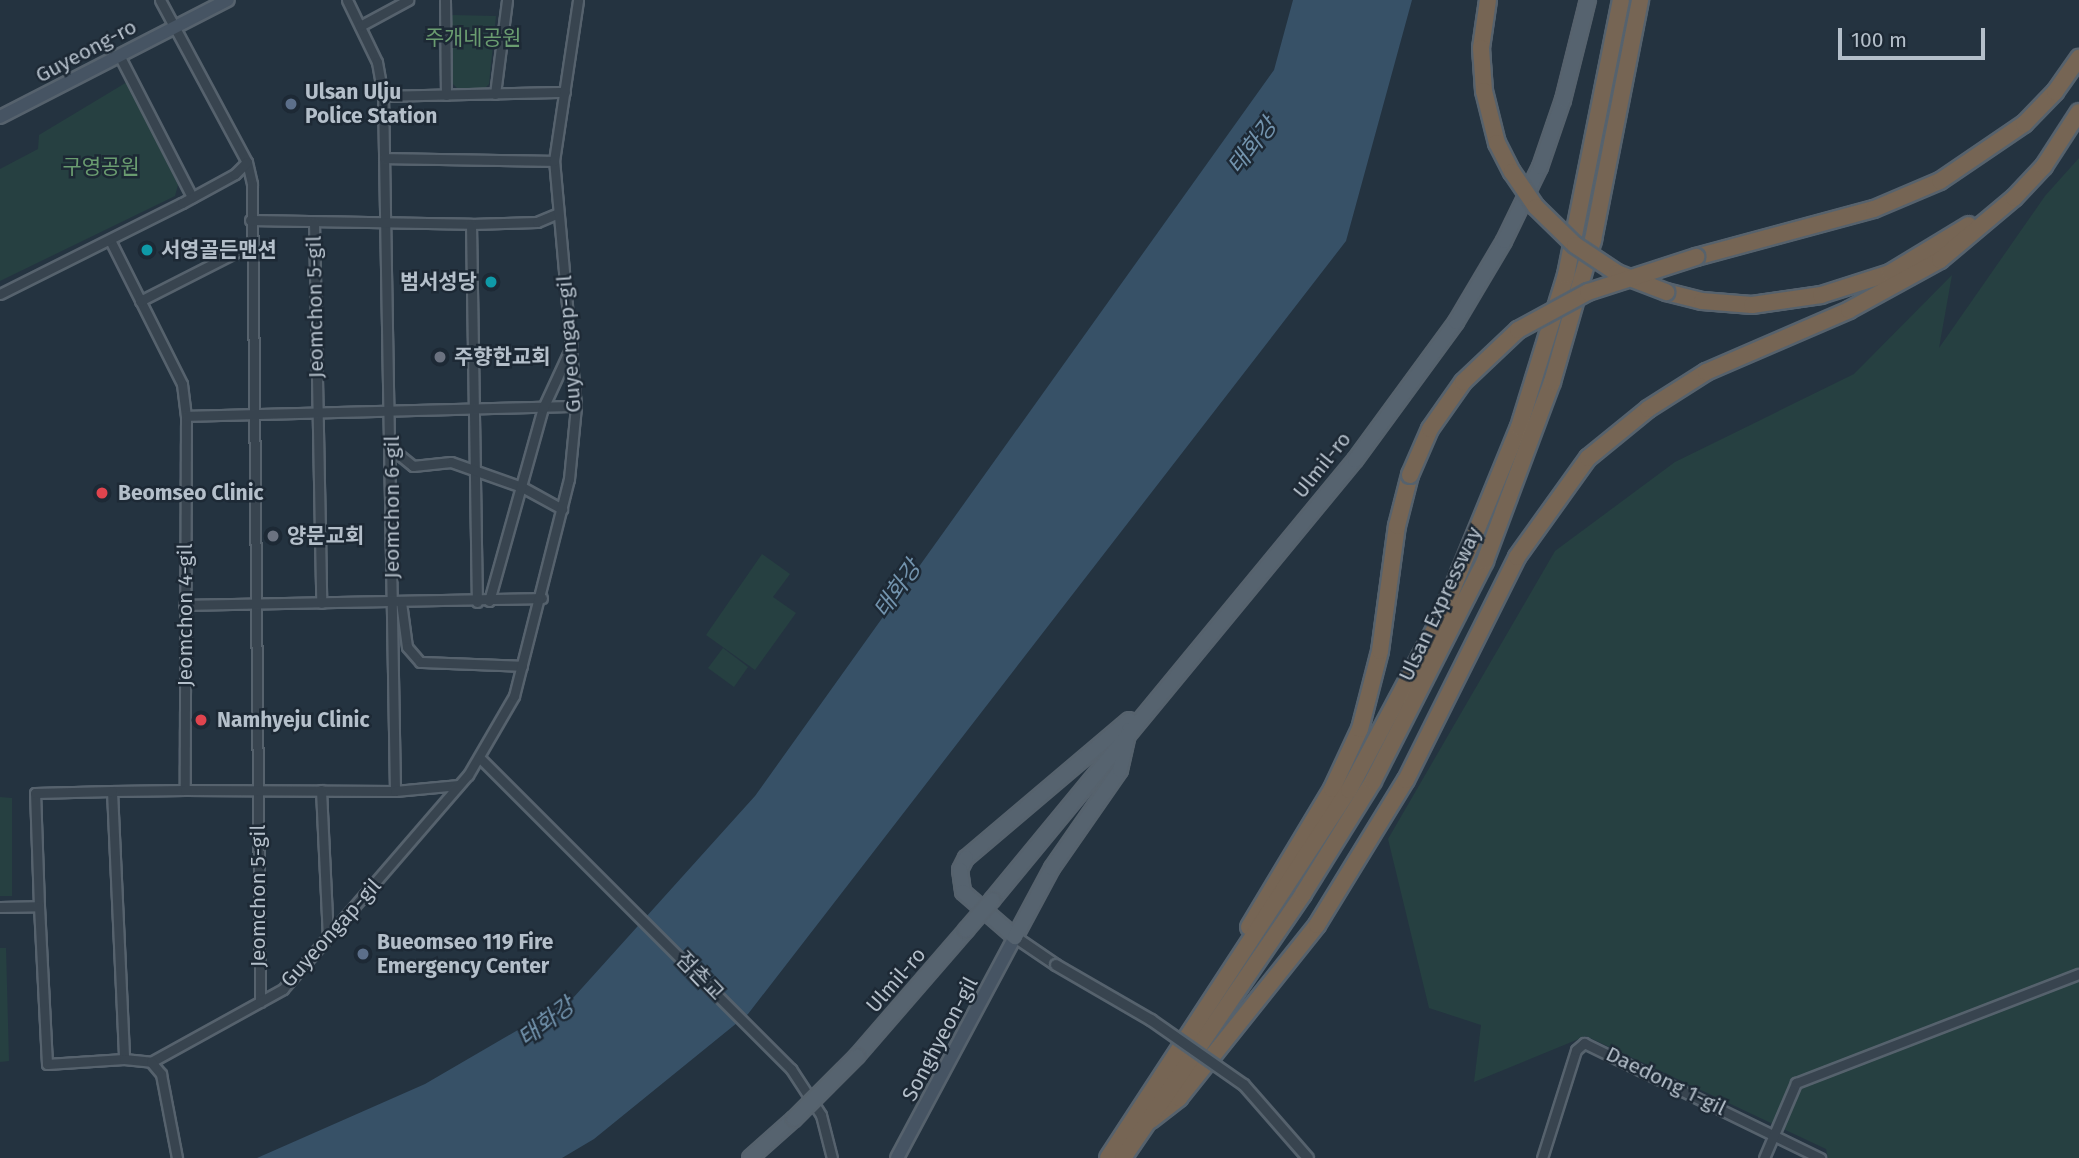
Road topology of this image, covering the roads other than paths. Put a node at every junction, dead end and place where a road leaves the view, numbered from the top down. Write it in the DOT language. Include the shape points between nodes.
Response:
graph roads {
  1 [pos="160,0"];
  2 [pos="228,0"];
  3 [pos="347,0"];
  4 [pos="408,0"];
  5 [pos="445,0"];
  6 [pos="507,0"];
  7 [pos="578,0"];
  8 [pos="1488,0"];
  9 [pos="1588,0"];
  10 [pos="1621,0"];
  11 [pos="1640,0"];
  12 [pos="174,26"];
  13 [pos="360,26"];
  14 [pos="119,55"];
  15 [pos="2079,58"];
  16 [pos="565,92"];
  17 [pos="495,94"];
  18 [pos="446,95"];
  19 [pos="383,96"];
  20 [pos="2079,104"];
  21 [pos="2079,112"];
  22 [pos="0,117"];
  23 [pos="384,158"];
  24 [pos="554,161"];
  25 [pos="247,162"];
  26 [pos="192,197"];
  27 [pos="556,214"];
  28 [pos="250,220"];
  29 [pos="314,222"];
  30 [pos="387,222"];
  31 [pos="471,224"];
  32 [pos="110,240"];
  33 [pos="250,246"];
  34 [pos="0,293"];
  35 [pos="140,302"];
  36 [pos="572,345"];
  37 [pos="576,406"];
  38 [pos="543,408"];
  39 [pos="474,410"];
  40 [pos="391,412"];
  41 [pos="316,413"];
  42 [pos="254,415"];
  43 [pos="186,416"];
  44 [pos="391,449"];
  45 [pos="475,473"];
  46 [pos="522,487"];
  47 [pos="562,509"];
  48 [pos="542,598"];
  49 [pos="477,601"];
  50 [pos="489,601"];
  51 [pos="397,602"];
  52 [pos="321,603"];
  53 [pos="258,604"];
  54 [pos="184,605"];
  55 [pos="522,666"];
  56 [pos="1156,696"];
  57 [pos="1129,730"];
  58 [pos="481,758"];
  59 [pos="458,785"];
  60 [pos="258,789"];
  61 [pos="185,790"];
  62 [pos="321,790"];
  63 [pos="112,791"];
  64 [pos="395,791"];
  65 [pos="39,906"];
  66 [pos="0,907"];
  67 [pos="328,937"];
  68 [pos="1015,937"];
  69 [pos="1240,959"];
  70 [pos="2079,974"];
  71 [pos="260,1003"];
  72 [pos="124,1059"];
  73 [pos="151,1062"];
  74 [pos="1151,1120"];
  75 [pos="1772,1132"];
  76 [pos="176,1153"];
  77 [pos="750,1158"];
  78 [pos="832,1158"];
  79 [pos="897,1158"];
  80 [pos="1108,1158"];
  81 [pos="1123,1158"];
  82 [pos="1308,1158"];
  83 [pos="1542,1158"];
  84 [pos="1764,1158"];
  85 [pos="1820,1158"];
  1 -- 12 [label="street, Jeomchon 5-gil"];
  2 -- 12 [label="main road, Guyeong-ro"];
  3 -- 13 [label="street, Jeomchon 6-gil"];
  4 -- 13 [label="street"];
  5 -- 18 [label="street"];
  6 -- 17 [label="street"];
  7 -- 16 [label="street, Guyeongap-gil"];
  8 -- 20 [label="highway, bridge" via="1482,48 1484,91 1497,142 1536,207 1575,245 1617,273 1702,301 1752,305 1821,295 1890,272 1935,249 2014,186"];
  9 -- 56 [label="main road, Ulmil-ro" via="1540,167 1480,284 1354,460"];
  10 -- 69 [label="highway, Ulsan Expressway" via="1566,275 1494,492 1441,617 1382,734"];
  11 -- 74 [label="highway, Ulsan Expressway" via="1593,240 1552,382 1490,549 1373,781"];
  12 -- 14 [label="main road, Guyeong-ro"];
  12 -- 25 [label="street, Jeomchon 5-gil"];
  13 -- 19 [label="street, Jeomchon 6-gil" via="377,62"];
  14 -- 22 [label="main road, Guyeong-ro"];
  14 -- 26 [label="street"];
  15 -- 69 [label="highway, bridge" via="2024,124 1940,181 1874,209 1696,257 1588,292 1518,330 1463,382 1430,429 1410,475 1397,526 1380,651 1360,729 1332,789 1244,935"];
  16 -- 17 [label="street"];
  16 -- 24 [label="street, Guyeongap-gil"];
  17 -- 18 [label="street"];
  18 -- 19 [label="street"];
  19 -- 23 [label="street, Jeomchon 6-gil"];
  21 -- 74 [label="highway" via="2044,166 1959,247 1883,293 1706,372 1648,409 1588,458 1517,557 1406,780 1317,925 1178,1098"];
  23 -- 24 [label="street"];
  23 -- 30 [label="street, Jeomchon 6-gil"];
  24 -- 27 [label="street, Guyeongap-gil"];
  25 -- 26 [label="street" via="235,174"];
  25 -- 28 [label="street, Jeomchon 5-gil"];
  26 -- 32 [label="street"];
  27 -- 31 [label="street" via="537,222"];
  27 -- 36 [label="street, Guyeongap-gil"];
  28 -- 29 [label="street, Jeomchon 5-gil"];
  28 -- 33 [label="street, Jeomchon 5-gil"];
  29 -- 30 [label="street"];
  29 -- 41 [label="street, Jeomchon 5-gil"];
  30 -- 31 [label="street"];
  30 -- 40 [label="street, Jeomchon 6-gil"];
  31 -- 39 [label="street"];
  32 -- 34 [label="street"];
  32 -- 35 [label="street, Jeomchon 4-gil"];
  33 -- 35 [label="street"];
  33 -- 42 [label="street, Jeomchon 5-gil"];
  35 -- 43 [label="street, Jeomchon 4-gil" via="182,384"];
  36 -- 37 [label="street, Guyeongap-gil"];
  36 -- 38 [label="street"];
  37 -- 38 [label="street, Jeomchon 6-gil"];
  37 -- 47 [label="street, Guyeongap-gil"];
  38 -- 39 [label="street, Jeomchon 6-gil"];
  38 -- 46 [label="street"];
  39 -- 40 [label="street, Jeomchon 6-gil"];
  39 -- 45 [label="street"];
  40 -- 41 [label="street"];
  40 -- 44 [label="street, Jeomchon 6-gil"];
  41 -- 42 [label="street"];
  41 -- 52 [label="street, Jeomchon 5-gil"];
  42 -- 43 [label="street"];
  42 -- 53 [label="street, Jeomchon 5-gil"];
  43 -- 54 [label="street, Jeomchon 4-gil"];
  44 -- 45 [label="street" via="413,466 451,462"];
  44 -- 51 [label="street, Jeomchon 6-gil"];
  45 -- 46 [label="street"];
  45 -- 49 [label="street"];
  46 -- 47 [label="street"];
  46 -- 50 [label="street"];
  47 -- 48 [label="street, Guyeongap-gil"];
  48 -- 50 [label="street, Jeomchon 6-gil"];
  48 -- 55 [label="street, Guyeongap-gil"];
  49 -- 50 [label="street, Jeomchon 6-gil"];
  49 -- 51 [label="street, Jeomchon 6-gil"];
  51 -- 52 [label="street"];
  51 -- 55 [label="street" via="407,647 420,662"];
  51 -- 64 [label="street, Jeomchon 6-gil"];
  52 -- 53 [label="street"];
  53 -- 54 [label="street"];
  53 -- 60 [label="street, Jeomchon 5-gil"];
  54 -- 61 [label="street, Jeomchon 4-gil"];
  55 -- 58 [label="street, Guyeongap-gil" via="514,696"];
  56 -- 57 [label="main road, Ulmil-ro"];
  56 -- 68 [label="main road" via="965,858 960,870 963,892"];
  57 -- 68 [label="main road" via="1120,770 1052,868"];
  57 -- 77 [label="main road, Ulmil-ro, bridge" via="992,900 857,1056"];
  58 -- 59 [label="street, Guyeongap-gil"];
  58 -- 78 [label="street, 점촌교" via="791,1069 821,1115"];
  59 -- 64 [label="street"];
  59 -- 67 [label="street, Guyeongap-gil"];
  60 -- 61 [label="street"];
  60 -- 62 [label="street"];
  60 -- 71 [label="street, Jeomchon 5-gil"];
  61 -- 63 [label="street"];
  62 -- 64 [label="street"];
  62 -- 67 [label="street"];
  63 -- 65 [label="street" via="35,793"];
  63 -- 72 [label="street"];
  65 -- 66 [label="street"];
  65 -- 72 [label="street" via="47,1064"];
  67 -- 71 [label="street, Guyeongap-gil" via="283,989"];
  68 -- 79 [label="main road, Songhyeon-gil"];
  68 -- 82 [label="street, bridge" via="1151,1020 1244,1085"];
  69 -- 80 [label="highway, Ulsan Expressway"];
  70 -- 75 [label="street" via="1796,1083"];
  71 -- 73 [label="street, Guyeongap-gil"];
  72 -- 73 [label="street"];
  73 -- 76 [label="street" via="161,1074"];
  74 -- 81 [label="highway, Ulsan Expressway"];
  75 -- 83 [label="street, Daedong 1-gil" via="1584,1043 1576,1050"];
  75 -- 84 [label="street"];
  75 -- 85 [label="street, Daedong 1-gil"];
}
